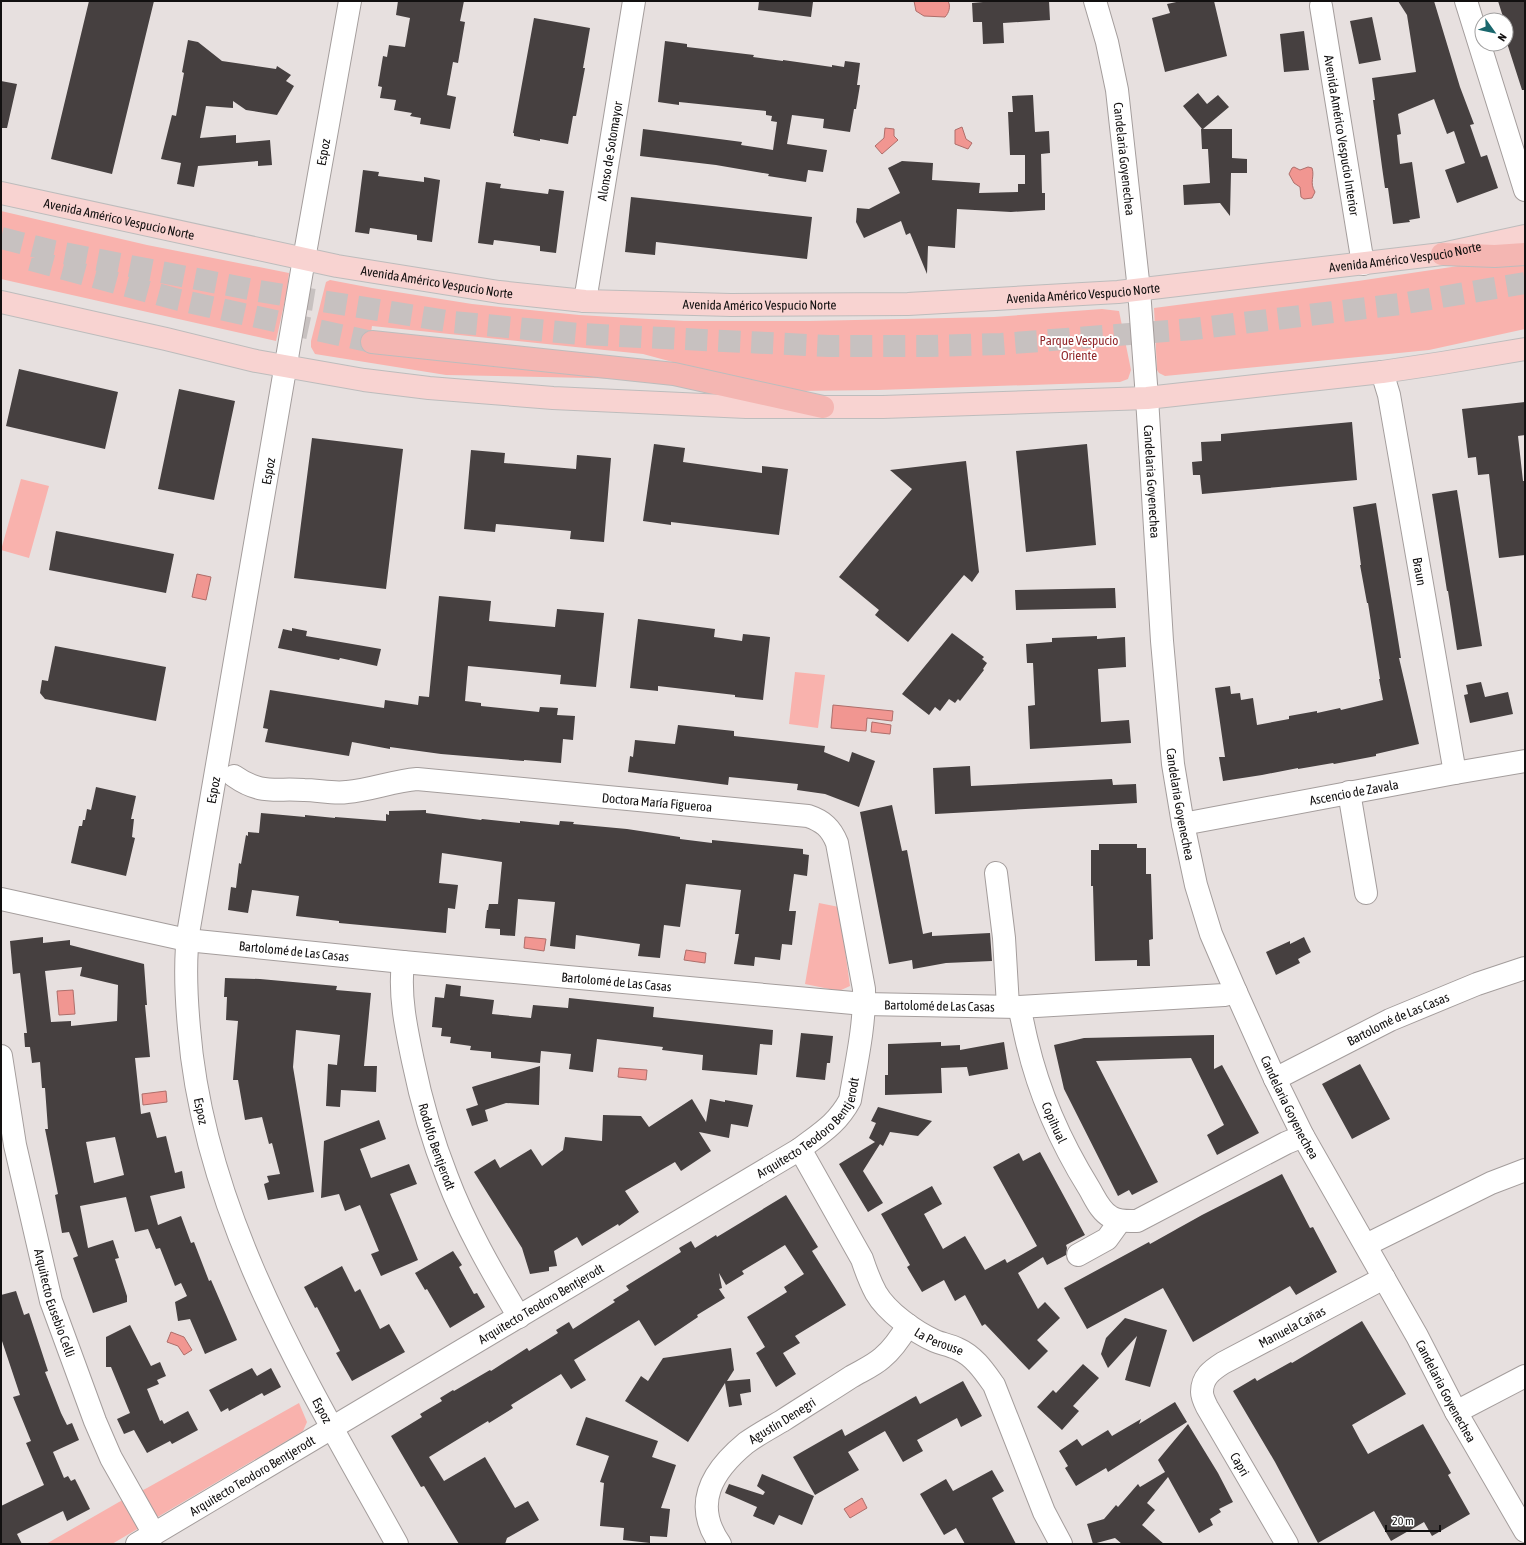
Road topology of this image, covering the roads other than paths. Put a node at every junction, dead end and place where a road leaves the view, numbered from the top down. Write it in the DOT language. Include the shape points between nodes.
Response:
graph roads {
  1 [pos="350,1"];
  2 [pos="634,1"];
  3 [pos="1095,1"];
  4 [pos="1466,1"];
  5 [pos="1321,6"];
  6 [pos="1525,190"];
  7 [pos="1,192"];
  8 [pos="1525,236"];
  9 [pos="1442,254"];
  10 [pos="1525,254"];
  11 [pos="304,259"];
  12 [pos="1363,264"];
  13 [pos="1138,290"];
  14 [pos="585,301"];
  15 [pos="1,302"];
  16 [pos="372,342"];
  17 [pos="1525,349"];
  18 [pos="286,367"];
  19 [pos="1382,372"];
  20 [pos="1147,398"];
  21 [pos="823,407"];
  22 [pos="1525,761"];
  23 [pos="1455,772"];
  24 [pos="225,774"];
  25 [pos="1349,792"];
  26 [pos="1183,824"];
  27 [pos="996,873"];
  28 [pos="1366,893"];
  29 [pos="1,899"];
  30 [pos="187,940"];
  31 [pos="403,962"];
  32 [pos="1525,968"];
  33 [pos="1236,992"];
  34 [pos="864,1004"];
  35 [pos="1013,1006"];
  36 [pos="1,1056"];
  37 [pos="1275,1079"];
  38 [pos="1303,1136"];
  39 [pos="800,1149"];
  40 [pos="1525,1170"];
  41 [pos="1120,1221"];
  42 [pos="1366,1245"];
  43 [pos="1078,1255"];
  44 [pos="1384,1278"];
  45 [pos="519,1316"];
  46 [pos="908,1325"];
  47 [pos="1525,1376"];
  48 [pos="1204,1381"];
  49 [pos="1456,1412"];
  50 [pos="333,1427"];
  51 [pos="1525,1530"];
  52 [pos="145,1539"];
  53 [pos="397,1544"];
  54 [pos="720,1544"];
  55 [pos="1061,1544"];
  56 [pos="1287,1544"];
  1 -- 11 [label="street, Espoz"];
  2 -- 14 [label="street, Alonso de Sotomayor"];
  3 -- 13 [label="street, Candelaria Goyenechea" via="1117,90"];
  4 -- 6 [label="street"];
  5 -- 12 [label="street, Avenida Américo Vespucio Interior"];
  7 -- 11 [label="main road, Avenida Américo Vespucio Norte"];
  8 -- 9 [label="main road, Avenida Américo Vespucio Norte"];
  9 -- 10 [label="highway"];
  9 -- 12 [label="main road, Avenida Américo Vespucio Norte"];
  11 -- 14 [label="main road, Avenida Américo Vespucio Norte" via="499,292"];
  11 -- 18 [label="street, Espoz"];
  12 -- 13 [label="main road, Avenida Américo Vespucio Norte"];
  13 -- 14 [label="main road, Avenida Américo Vespucio Norte" via="908,304 731,305"];
  13 -- 20 [label="street, Candelaria Goyenechea"];
  15 -- 18 [label="main road"];
  16 -- 21 [label="highway" via="674,374"];
  17 -- 19 [label="main road"];
  18 -- 21 [label="main road" via="371,381 490,394 746,407"];
  18 -- 24 [label="street, Espoz"];
  19 -- 20 [label="main road"];
  19 -- 23 [label="street, Braun" via="1389,395"];
  20 -- 21 [label="main road" via="899,407"];
  20 -- 26 [label="street, Candelaria Goyenechea" via="1162,641 1173,764"];
  22 -- 23 [label="street, Ascencio de Zavala"];
  23 -- 25 [label="street, Ascencio de Zavala"];
  24 -- 30 [label="street, Espoz"];
  24 -- 34 [label="street, Doctora María Figueroa" via="246,784 272,791 345,793 417,779 815,818 829,828 837,843 864,989"];
  25 -- 26 [label="street, Ascencio de Zavala"];
  25 -- 28 [label="street"];
  26 -- 33 [label="street, Candelaria Goyenechea" via="1196,885 1211,934"];
  27 -- 35 [label="street, Copihual"];
  29 -- 30 [label="street, Bartolomé de Las Casas"];
  30 -- 31 [label="street, Bartolomé de Las Casas"];
  30 -- 50 [label="street, Espoz" via="190,1048 197,1091 213,1156 256,1279 294,1358"];
  31 -- 34 [label="street, Bartolomé de Las Casas"];
  31 -- 45 [label="street, Rodolfo Bentjerodt" via="402,1002 406,1025 419,1087 446,1176 460,1209"];
  32 -- 37 [label="street, Bartolomé de Las Casas" via="1477,984 1390,1020"];
  33 -- 35 [label="street, Bartolomé de Las Casas" via="1224,995"];
  33 -- 37 [label="street, Candelaria Goyenechea"];
  34 -- 35 [label="street, Bartolomé de Las Casas"];
  34 -- 39 [label="street, Arquitecto Teodoro Bentjerodt" via="850,1100 835,1123"];
  35 -- 41 [label="street, Copihual" via="1049,1110 1064,1143 1100,1206 1111,1217"];
  36 -- 52 [label="street, Arquitecto Eusebio Celli" via="15,1145 51,1301 95,1421"];
  37 -- 38 [label="street, Candelaria Goyenechea"];
  38 -- 41 [label="street" via="1137,1221"];
  38 -- 42 [label="street, Candelaria Goyenechea"];
  39 -- 45 [label="street, Arquitecto Teodoro Bentjerodt"];
  39 -- 46 [label="street, La Perouse" via="862,1259 877,1294 888,1309"];
  40 -- 42 [label="street" via="1491,1183"];
  41 -- 43 [label="street" via="1106,1239"];
  42 -- 44 [label="street, Candelaria Goyenechea"];
  44 -- 48 [label="street, Manuela Cañas" via="1223,1363 1210,1371"];
  44 -- 49 [label="street, Candelaria Goyenechea"];
  45 -- 50 [label="street, Arquitecto Teodoro Bentjerodt"];
  46 -- 54 [label="street, Agustín Denegri" via="882,1358 746,1443 721,1467 710,1486 706,1511 714,1535"];
  46 -- 55 [label="street, La Perouse" via="934,1340 959,1349 981,1367 994,1385 1042,1505"];
  47 -- 49 [label="street"];
  48 -- 56 [label="street, Capri" via="1201,1393 1207,1407"];
  49 -- 51 [label="street, Candelaria Goyenechea"];
  50 -- 52 [label="street, Arquitecto Teodoro Bentjerodt"];
  50 -- 53 [label="street, Espoz"];
}
